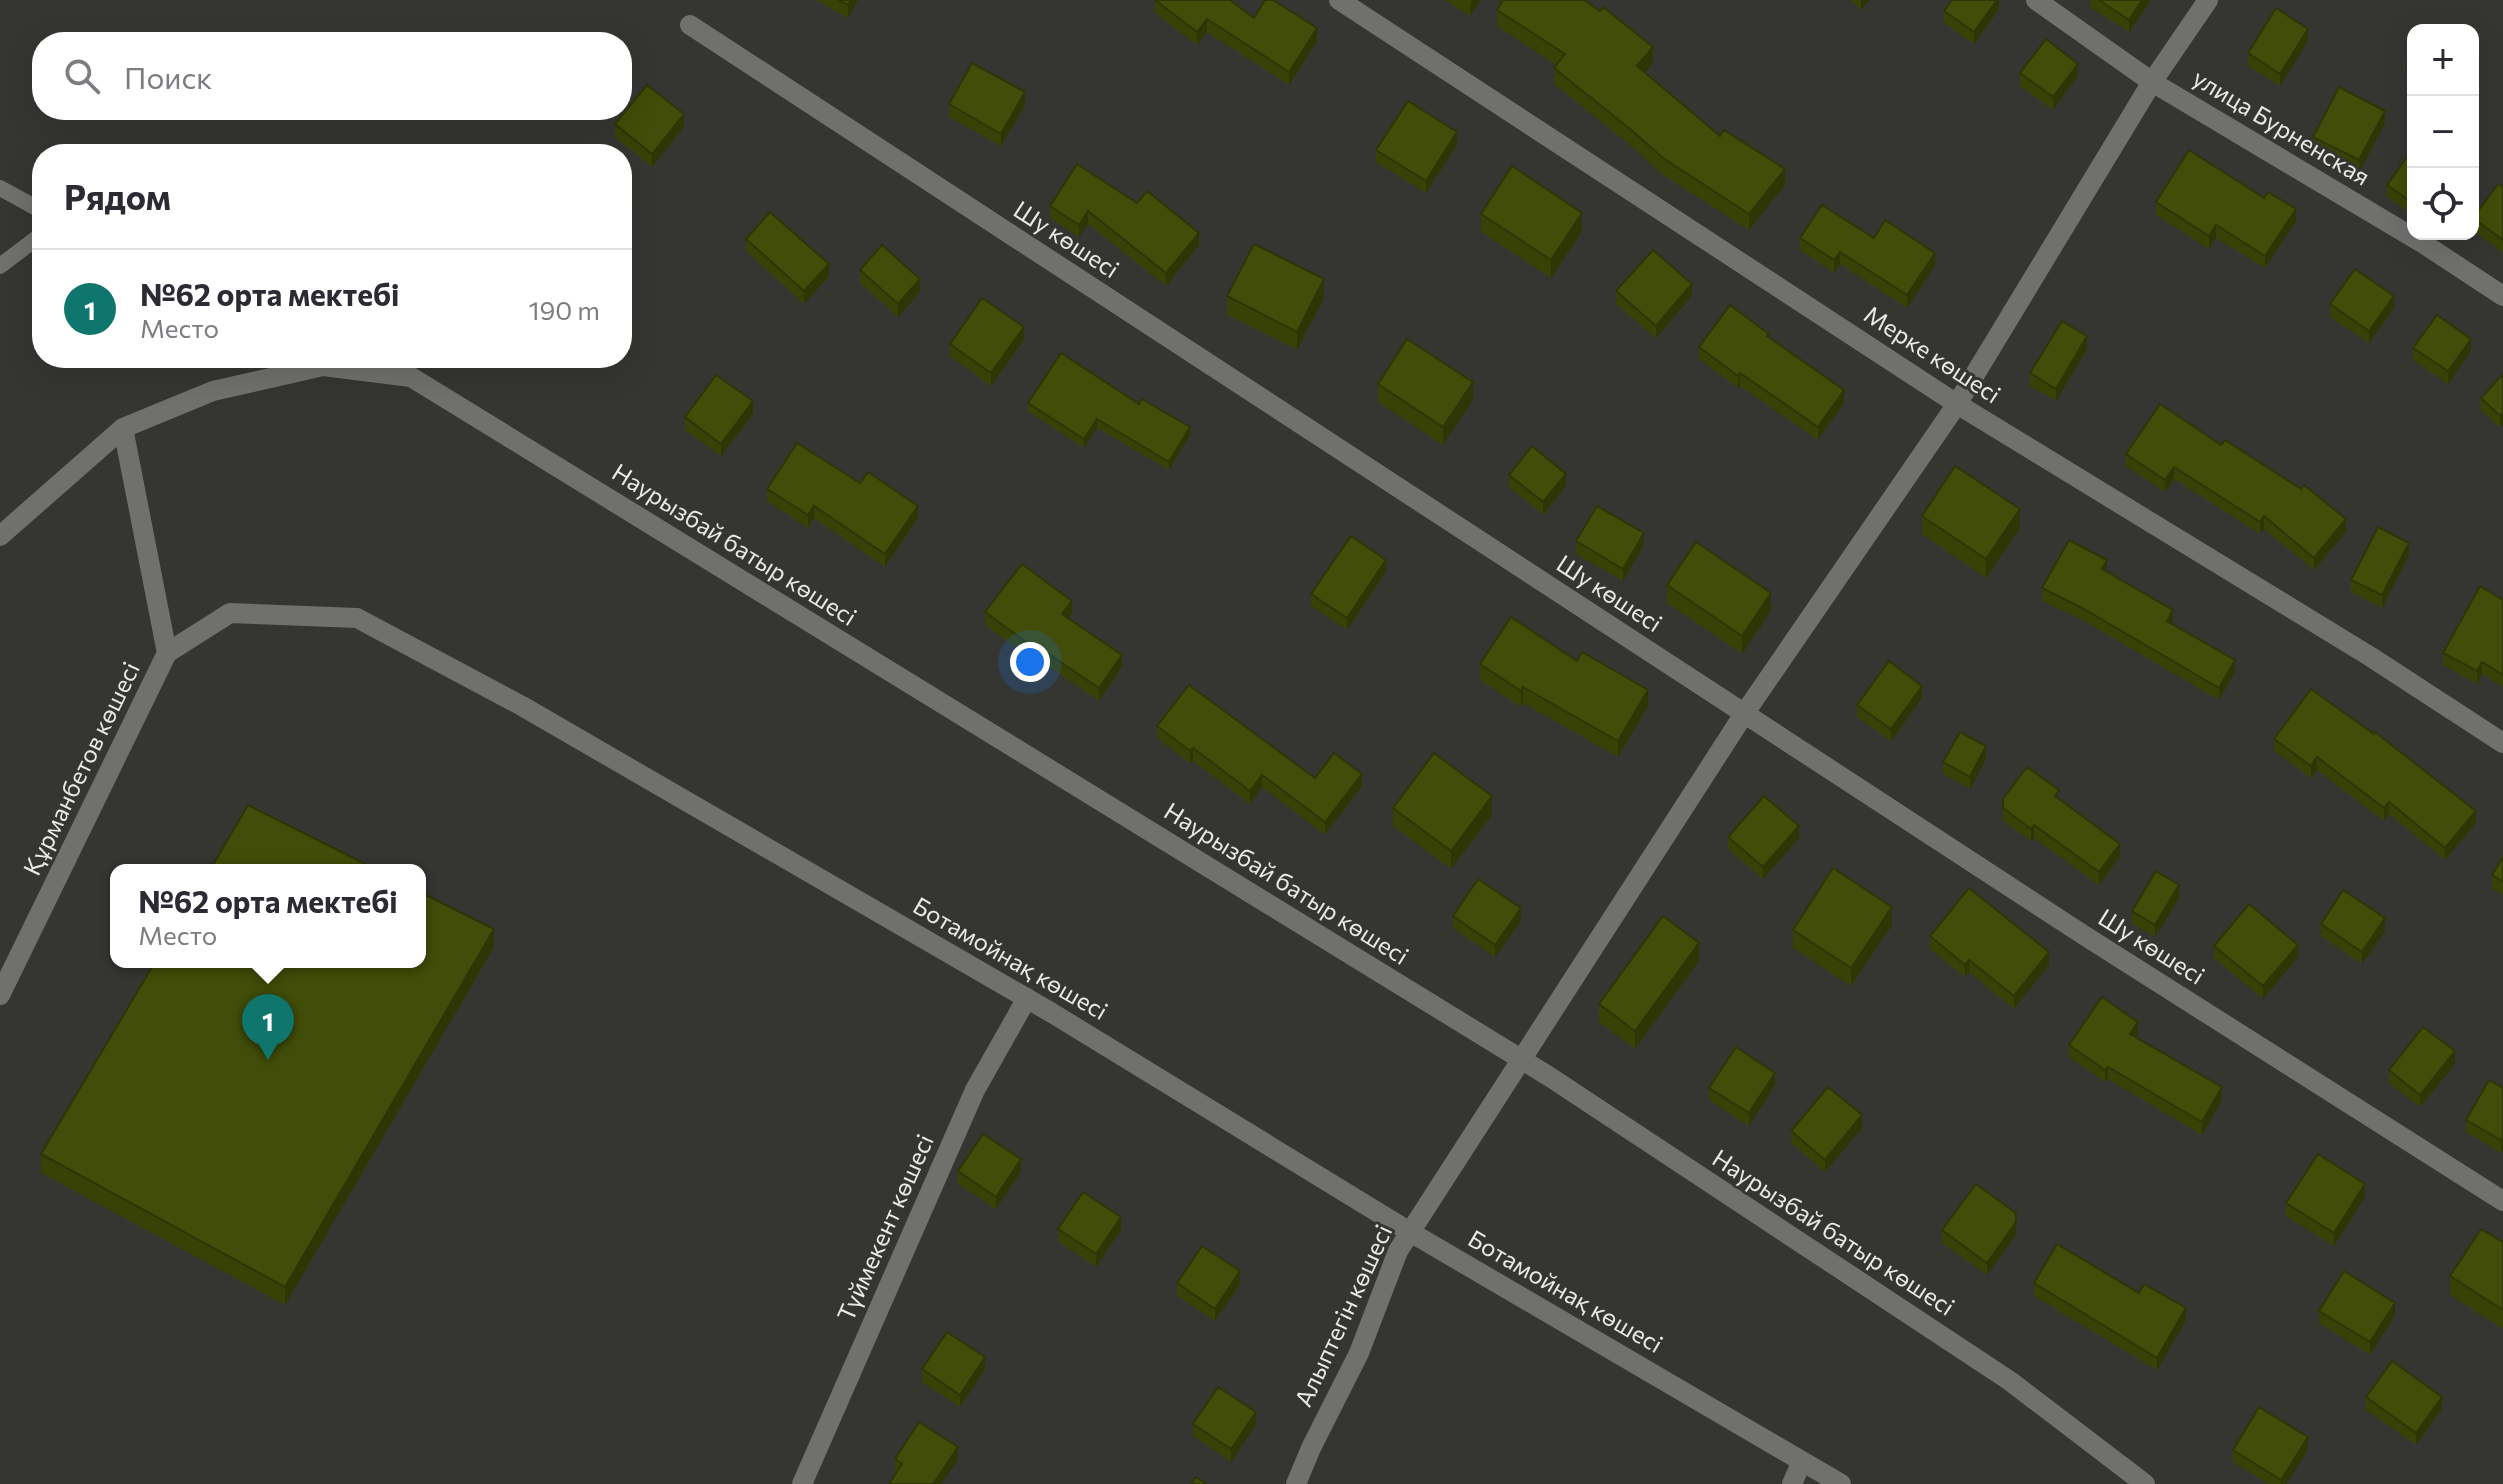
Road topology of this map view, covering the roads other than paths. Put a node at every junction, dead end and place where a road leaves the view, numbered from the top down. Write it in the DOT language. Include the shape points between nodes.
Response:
graph roads {
  1 [pos="1339,0"];
  2 [pos="2036,0"];
  3 [pos="2208,0"];
  4 [pos="690,25"];
  5 [pos="2152,82"];
  6 [pos="0,188"];
  7 [pos="32,206"];
  8 [pos="32,242"];
  9 [pos="0,266"];
  10 [pos="2503,296"];
  11 [pos="314,368"];
  12 [pos="339,368"];
  13 [pos="396,368"];
  14 [pos="411,377"];
  15 [pos="1957,404"];
  16 [pos="123,428"];
  17 [pos="0,536"];
  18 [pos="167,653"];
  19 [pos="1744,714"];
  20 [pos="2503,743"];
  21 [pos="0,995"];
  22 [pos="1027,998"];
  23 [pos="1522,1060"];
  24 [pos="2503,1201"];
  25 [pos="1410,1232"];
  26 [pos="1802,1461"];
  27 [pos="802,1484"];
  28 [pos="1296,1484"];
  29 [pos="1792,1484"];
  30 [pos="1841,1484"];
  31 [pos="2145,1484"];
  1 -- 15 [label="street, Мерке көшесі"];
  2 -- 5 [label="street, улица Бурненская"];
  3 -- 5 [label="street, Алыптегін көшесі"];
  4 -- 19 [label="street, Шу көшесі"];
  5 -- 10 [label="street, улица Бурненская"];
  5 -- 15 [label="street, Алыптегін көшесі"];
  6 -- 7 [label="lane"];
  8 -- 9 [label="lane"];
  11 -- 16 [label="street" via="213,391"];
  12 -- 14 [label="street"];
  13 -- 14 [label="lane, Наурызбай батыр көшесі"];
  14 -- 23 [label="street, Наурызбай батыр көшесі"];
  15 -- 19 [label="street, Алыптегін көшесі"];
  15 -- 20 [label="street, Мерке көшесі"];
  16 -- 17 [label="street"];
  16 -- 18 [label="street, Құрманбетов көшесі"];
  18 -- 21 [label="street, Құрманбетов көшесі"];
  18 -- 22 [label="street, Ботамойнақ көшесі" via="230,613 357,618 522,706"];
  19 -- 23 [label="street, Алыптегін көшесі"];
  19 -- 24 [label="street, Шу көшесі"];
  22 -- 25 [label="street, Ботамойнақ көшесі"];
  22 -- 27 [label="street, Түймекент көшесі" via="975,1090"];
  23 -- 25 [label="street, Алыптегін көшесі"];
  23 -- 31 [label="street, Наурызбай батыр көшесі" via="2010,1381"];
  25 -- 26 [label="street, Ботамойнақ көшесі"];
  25 -- 28 [label="street, Алыптегін көшесі"];
  26 -- 29 [label="street"];
  26 -- 30 [label="street, Ботамойнақ көшесі"];
}
